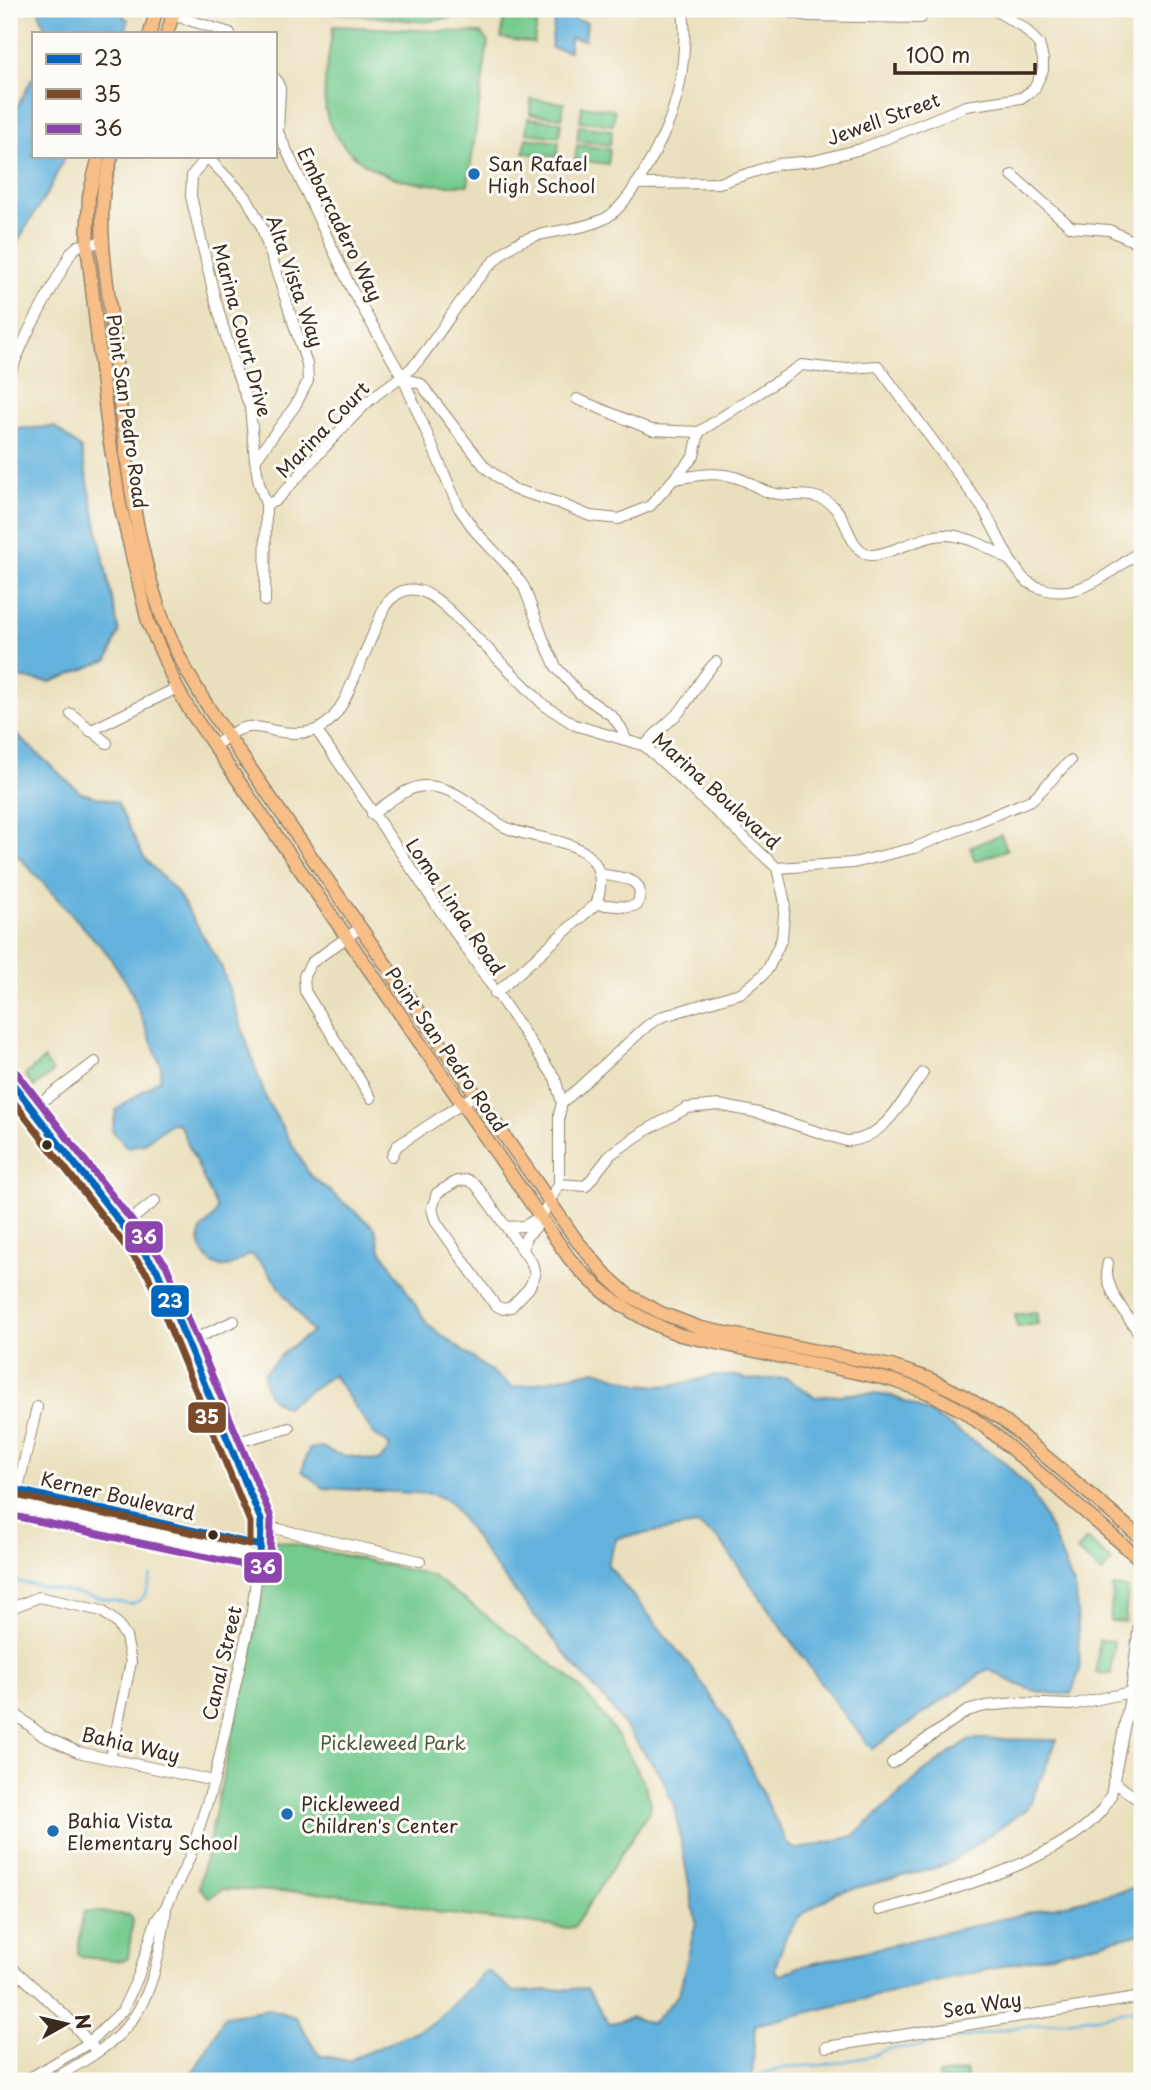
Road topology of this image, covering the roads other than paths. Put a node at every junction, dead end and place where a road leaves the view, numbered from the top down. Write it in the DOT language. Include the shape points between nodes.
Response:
graph roads {
  1 [pos="157,9"];
  2 [pos="682,9"];
  3 [pos="772,9"];
  4 [pos="993,9"];
  5 [pos="174,12"];
  6 [pos="920,18"];
  7 [pos="150,32"];
  8 [pos="167,32"];
  9 [pos="227,32"];
  10 [pos="276,80"];
  11 [pos="276,131"];
  12 [pos="98,158"];
  13 [pos="112,158"];
  14 [pos="205,158"];
  15 [pos="209,158"];
  16 [pos="1012,175"];
  17 [pos="636,184"];
  18 [pos="104,242"];
  19 [pos="87,244"];
  20 [pos="1142,245"];
  21 [pos="9,375"];
  22 [pos="403,377"];
  23 [pos="577,399"];
  24 [pos="699,432"];
  25 [pos="255,460"];
  26 [pos="675,479"];
  27 [pos="266,504"];
  28 [pos="1142,550"];
  29 [pos="1011,562"];
  30 [pos="265,601"];
  31 [pos="716,662"];
  32 [pos="177,688"];
  33 [pos="71,714"];
  34 [pos="90,731"];
  35 [pos="317,731"];
  36 [pos="228,735"];
  37 [pos="626,740"];
  38 [pos="107,743"];
  39 [pos="215,746"];
  40 [pos="645,746"];
  41 [pos="1070,761"];
  42 [pos="372,814"];
  43 [pos="778,868"];
  44 [pos="599,874"];
  45 [pos="596,904"];
  46 [pos="360,928"];
  47 [pos="347,937"];
  48 [pos="495,994"];
  49 [pos="95,1062"];
  50 [pos="923,1073"];
  51 [pos="9,1079"];
  52 [pos="475,1095"];
  53 [pos="22,1096"];
  54 [pos="371,1098"];
  55 [pos="562,1103"];
  56 [pos="462,1104"];
  57 [pos="32,1109"];
  58 [pos="9,1122"];
  59 [pos="392,1156"];
  60 [pos="559,1184"];
  61 [pos="155,1200"];
  62 [pos="550,1203"];
  63 [pos="540,1217"];
  64 [pos="123,1226"];
  65 [pos="507,1227"];
  66 [pos="523,1250"];
  67 [pos="1108,1263"];
  68 [pos="233,1321"];
  69 [pos="1142,1338"];
  70 [pos="188,1342"];
  71 [pos="37,1407"];
  72 [pos="289,1428"];
  73 [pos="230,1444"];
  74 [pos="13,1489"];
  75 [pos="11,1504"];
  76 [pos="1142,1539"];
  77 [pos="261,1546"];
  78 [pos="260,1558"];
  79 [pos="420,1561"];
  80 [pos="1142,1561"];
  81 [pos="1142,1598"];
  82 [pos="9,1609"];
  83 [pos="1131,1692"];
  84 [pos="9,1709"];
  85 [pos="110,1759"];
  86 [pos="892,1763"];
  87 [pos="214,1781"];
  88 [pos="1113,1781"];
  89 [pos="1142,1803"];
  90 [pos="166,1907"];
  91 [pos="879,1910"];
  92 [pos="9,1965"];
  93 [pos="1142,1997"];
  94 [pos="90,2042"];
  95 [pos="826,2047"];
  96 [pos="98,2053"];
  97 [pos="25,2081"];
  98 [pos="50,2081"];
  1 -- 5 [label="street"];
  1 -- 7 [label="main road"];
  2 -- 17 [label="street, Marina Court" via="685,35 675,103"];
  3 -- 6 [label="street" via="809,16"];
  4 -- 17 [label="street, Jewell Street" via="1024,28 1039,44 1043,70 1034,89 1021,99 966,106 862,149 778,164 719,183"];
  5 -- 8 [label="main road"];
  5 -- 9 [label="street"];
  10 -- 11 [label="street, Embarcadero Way" via="280,88"];
  11 -- 22 [label="street, Embarcadero Way" via="351,288"];
  12 -- 19 [label="main road, Point San Pedro Road" via="89,196"];
  13 -- 18 [label="main road, Point San Pedro Road" via="103,197"];
  14 -- 25 [label="street, Marina Court Drive" via="192,175 191,197 214,295 250,407"];
  15 -- 25 [label="street, Alta Vista Way" via="246,197 261,225 306,364 308,381 295,406"];
  16 -- 20 [label="street" via="1071,227 1110,230"];
  17 -- 22 [label="street, Marina Court" via="606,219 539,233 504,252 461,298"];
  18 -- 19 [label="street"];
  18 -- 36 [label="main road, Point San Pedro Road" via="131,490 148,572 161,616 190,679"];
  19 -- 21 [label="street" via="72,251 66,261"];
  19 -- 32 [label="main road, Point San Pedro Road" via="120,505 148,622"];
  22 -- 26 [label="street" via="421,384 485,467 513,489 590,516 619,519 650,506"];
  22 -- 27 [label="street, Marina Court" via="371,399 275,501"];
  22 -- 37 [label="street, Embarcadero Way" via="459,508 524,587 556,667 579,692 612,716"];
  23 -- 24 [label="street" via="652,430"];
  24 -- 26 [label="street" via="694,456"];
  24 -- 29 [label="street" via="802,365 836,369 878,366 984,510"];
  25 -- 27 [label="street, Marina Court Drive"];
  26 -- 29 [label="street" via="724,474 772,493 823,499 840,513 854,544 867,555 879,556 943,534 971,540"];
  27 -- 30 [label="street, Marina Court Drive"];
  28 -- 29 [label="street" via="1099,579 1073,590 1040,588"];
  31 -- 40 [label="street" via="682,709"];
  32 -- 34 [label="street"];
  32 -- 39 [label="main road, Point San Pedro Road"];
  33 -- 34 [label="street"];
  34 -- 38 [label="street"];
  35 -- 36 [label="street" via="290,733 248,727"];
  35 -- 37 [label="street, Marina Boulevard" via="339,712 385,606 392,596 412,589 437,598 544,705 575,725"];
  35 -- 42 [label="street, Loma Linda Road"];
  36 -- 39 [label="street"];
  36 -- 46 [label="main road, Point San Pedro Road"];
  37 -- 40 [label="street, Marina Boulevard"];
  39 -- 47 [label="main road, Point San Pedro Road"];
  40 -- 43 [label="street, Marina Boulevard"];
  41 -- 43 [label="street" via="1031,800 914,848 853,863"];
  42 -- 44 [label="street" via="420,786 439,787 456,793 507,828 577,847 590,856"];
  42 -- 48 [label="street, Loma Linda Road"];
  43 -- 55 [label="street, Marina Boulevard" via="785,903 782,938 763,975 743,992 648,1025"];
  44 -- 45 [label="street"];
  44 -- 45 [label="street" via="635,882 642,894 638,905"];
  45 -- 48 [label="street"];
  46 -- 47 [label="street"];
  46 -- 52 [label="main road, Point San Pedro Road"];
  47 -- 54 [label="street" via="311,962 304,976 305,991"];
  47 -- 56 [label="main road, Point San Pedro Road"];
  48 -- 55 [label="street, Loma Linda Road" via="555,1078"];
  49 -- 57 [label="street"];
  50 -- 60 [label="street" via="881,1128 860,1141 846,1141 759,1112 719,1105 687,1108 611,1154 586,1186"];
  51 -- 53 [label="street, Canal Street"];
  52 -- 56 [label="street"];
  52 -- 62 [label="main road, Point San Pedro Road"];
  53 -- 57 [label="street, Canal Street"];
  53 -- 58 [label="street"];
  55 -- 60 [label="street"];
  56 -- 59 [label="street" via="397,1146"];
  56 -- 63 [label="main road, Point San Pedro Road"];
  57 -- 64 [label="street, Canal Street"];
  60 -- 62 [label="street"];
  61 -- 64 [label="street"];
  62 -- 63 [label="street"];
  62 -- 76 [label="main road, Point San Pedro Road" via="591,1259 628,1295 701,1328 891,1366 930,1379 1003,1420"];
  63 -- 65 [label="street" via="524,1226"];
  63 -- 66 [label="street"];
  63 -- 80 [label="main road, Point San Pedro Road" via="586,1278 617,1304 656,1326 704,1341 891,1380 963,1411"];
  64 -- 70 [label="street, Canal Street" via="157,1270"];
  65 -- 66 [label="street"];
  65 -- 66 [label="street" via="468,1180 457,1181 434,1198 436,1223 495,1305 503,1309 520,1298 535,1275"];
  67 -- 69 [label="street" via="1105,1272 1112,1289"];
  68 -- 70 [label="street"];
  70 -- 73 [label="street, Canal Street"];
  71 -- 74 [label="street"];
  72 -- 73 [label="street"];
  73 -- 77 [label="street, Canal Street" via="263,1524"];
  74 -- 75 [label="street"];
  74 -- 77 [label="street, Kerner Boulevard"];
  75 -- 78 [label="street, Kerner Boulevard"];
  77 -- 78 [label="street, Canal Street"];
  77 -- 79 [label="street" via="278,1529"];
  78 -- 87 [label="street, Canal Street"];
  81 -- 83 [label="street"];
  82 -- 85 [label="street" via="39,1597 102,1611 117,1623 131,1662"];
  83 -- 86 [label="street" via="1071,1705 1016,1703 967,1711"];
  83 -- 88 [label="street"];
  84 -- 85 [label="street, Bahia Way" via="56,1742"];
  85 -- 87 [label="street, Bahia Way"];
  87 -- 90 [label="street, Canal Street" via="189,1859"];
  88 -- 89 [label="street"];
  88 -- 91 [label="street" via="1107,1804 1088,1824 1037,1856 934,1896"];
  90 -- 94 [label="street, Canal Street" via="156,1921 122,2011"];
  90 -- 96 [label="street" via="152,1983 139,2013"];
  92 -- 94 [label="street"];
  93 -- 95 [label="street, Sea Way"];
  94 -- 96 [label="street"];
  94 -- 97 [label="street, Canal Street"];
  96 -- 98 [label="street"];
}
